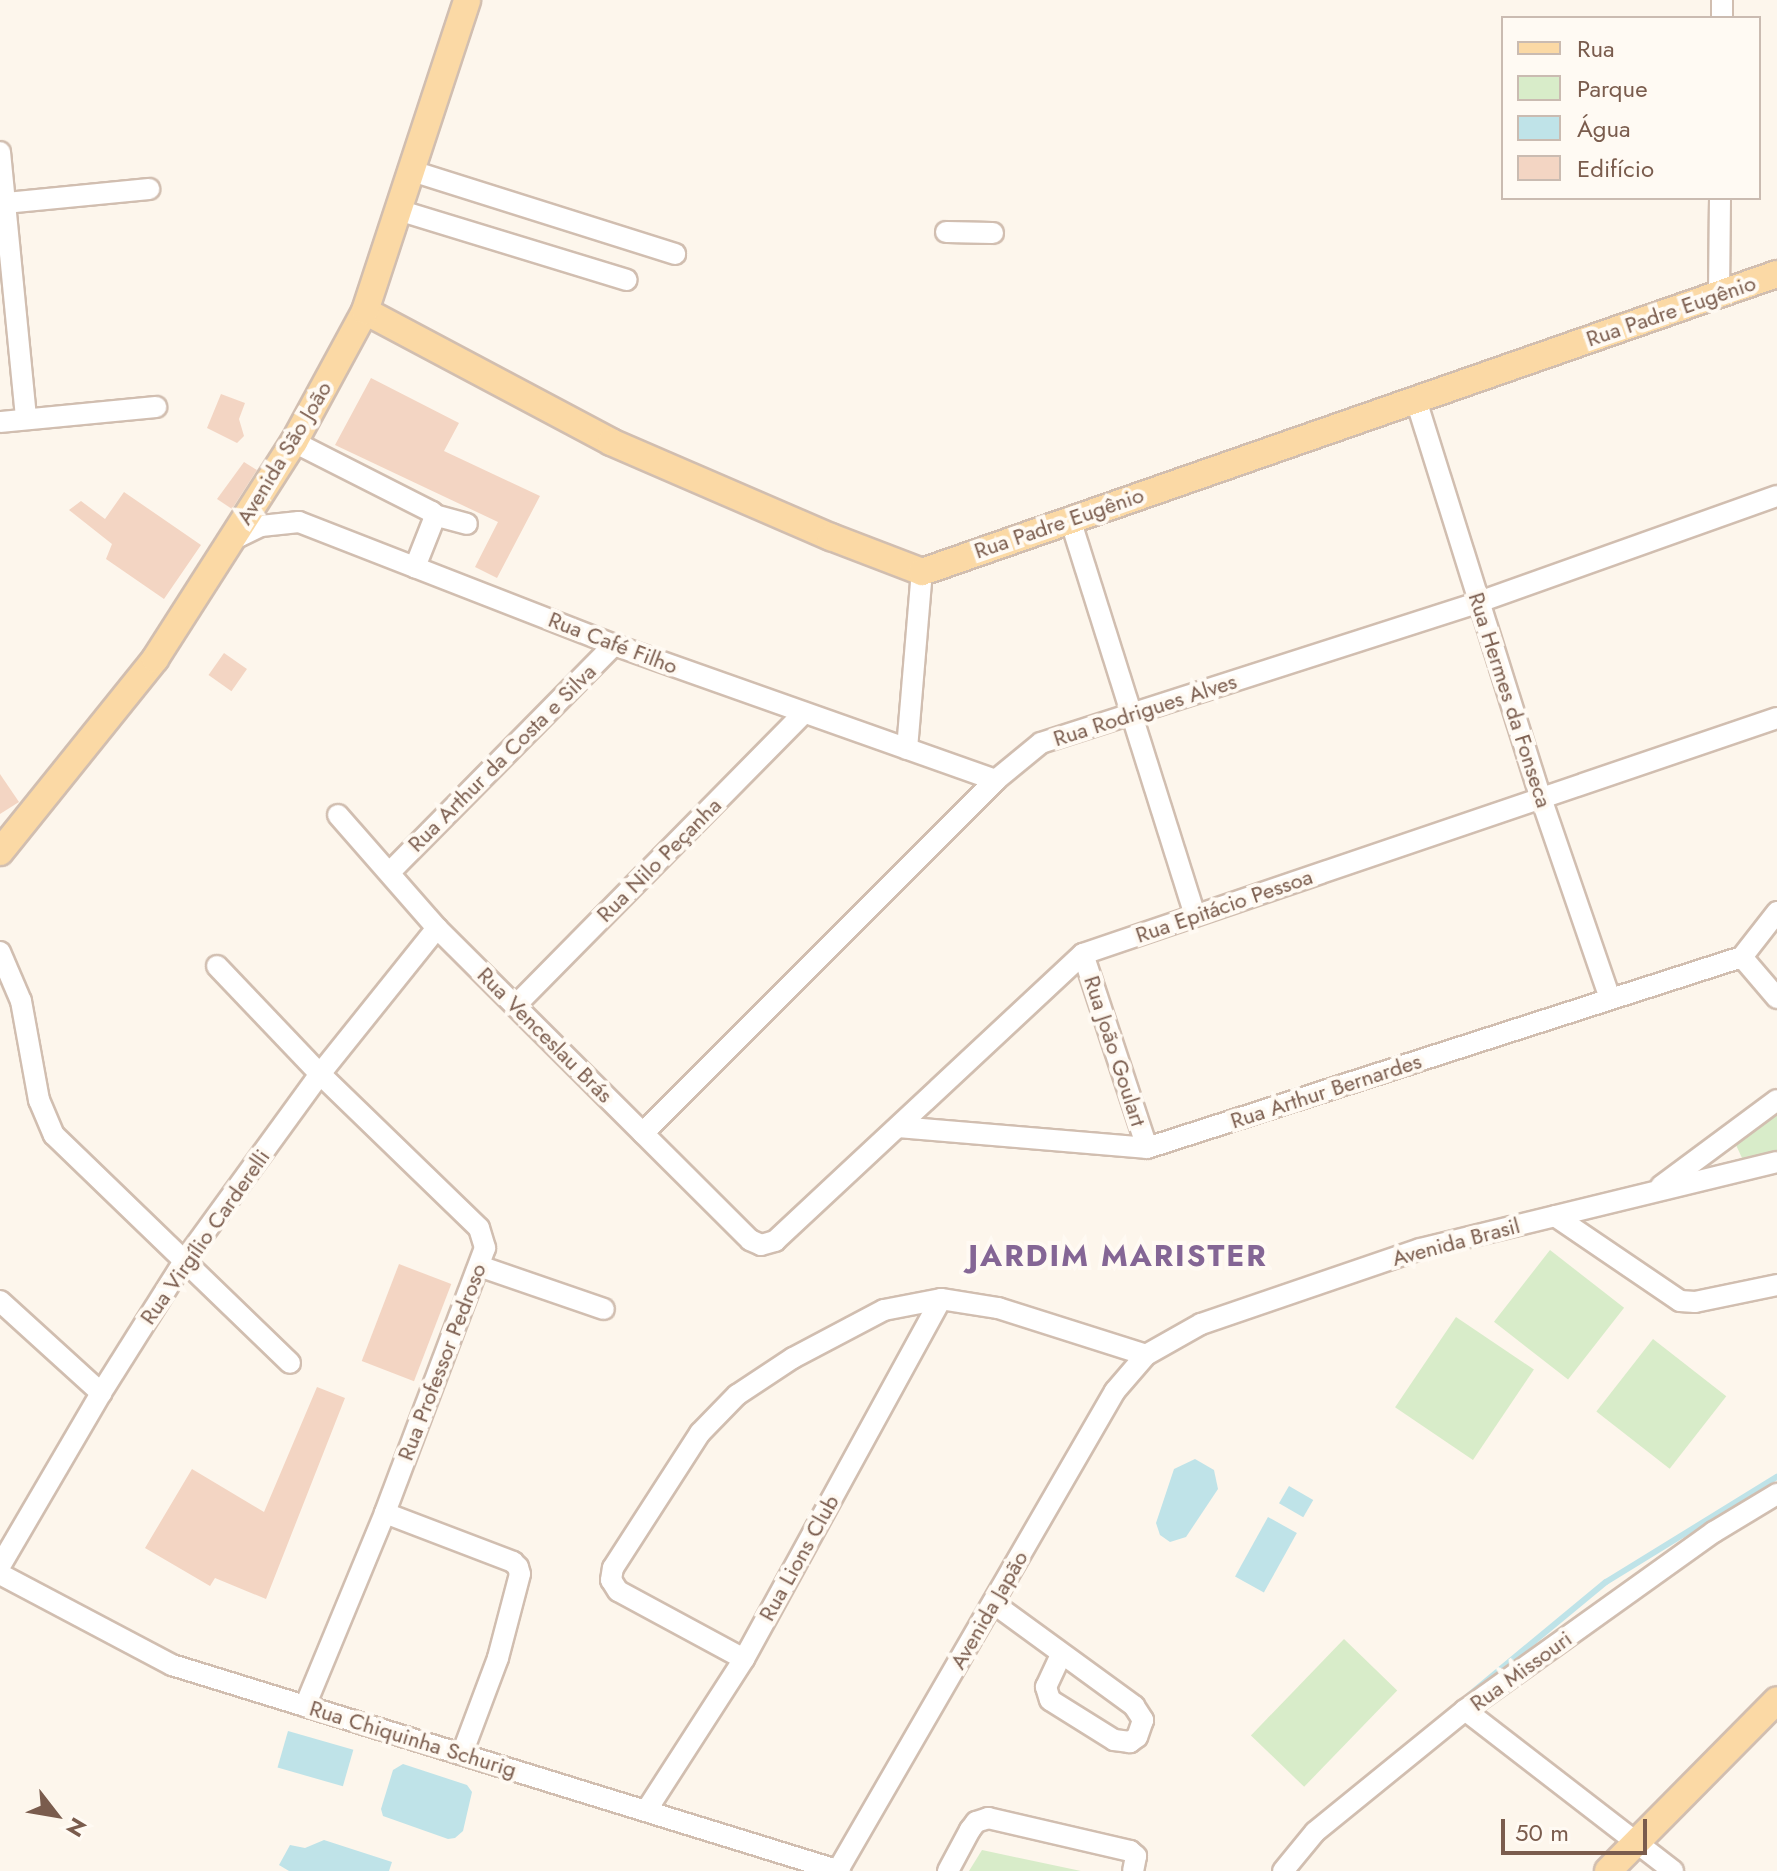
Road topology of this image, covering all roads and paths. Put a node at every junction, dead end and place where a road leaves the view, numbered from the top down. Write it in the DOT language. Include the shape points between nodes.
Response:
graph roads {
  1 [pos="467,0"];
  2 [pos="0,152"];
  3 [pos="412,171"];
  4 [pos="149,189"];
  5 [pos="1720,200"];
  6 [pos="6,203"];
  7 [pos="398,210"];
  8 [pos="946,232"];
  9 [pos="993,233"];
  10 [pos="675,254"];
  11 [pos="1777,274"];
  12 [pos="627,280"];
  13 [pos="1719,294"];
  14 [pos="365,311"];
  15 [pos="1416,400"];
  16 [pos="156,407"];
  17 [pos="26,419"];
  18 [pos="0,422"];
  19 [pos="294,442"];
  20 [pos="1777,496"];
  21 [pos="434,515"];
  22 [pos="1070,519"];
  23 [pos="467,524"];
  24 [pos="232,540"];
  25 [pos="415,567"];
  26 [pos="922,572"];
  27 [pos="1479,602"];
  28 [pos="614,645"];
  29 [pos="803,714"];
  30 [pos="1134,716"];
  31 [pos="1777,718"];
  32 [pos="907,749"];
  33 [pos="996,780"];
  34 [pos="47,798"];
  35 [pos="1541,798"];
  36 [pos="338,815"];
  37 [pos="0,831"];
  38 [pos="0,852"];
  39 [pos="390,872"];
  40 [pos="1777,912"];
  41 [pos="1195,916"];
  42 [pos="437,928"];
  43 [pos="0,952"];
  44 [pos="1083,954"];
  45 [pos="1742,957"];
  46 [pos="217,966"];
  47 [pos="1610,998"];
  48 [pos="1777,998"];
  49 [pos="516,1005"];
  50 [pos="320,1074"];
  51 [pos="1777,1100"];
  52 [pos="899,1127"];
  53 [pos="643,1133"];
  54 [pos="1147,1148"];
  55 [pos="1777,1162"];
  56 [pos="1654,1192"];
  57 [pos="1555,1216"];
  58 [pos="761,1245"];
  59 [pos="184,1261"];
  60 [pos="479,1266"];
  61 [pos="1777,1285"];
  62 [pos="941,1299"];
  63 [pos="604,1309"];
  64 [pos="4,1313"];
  65 [pos="1146,1355"];
  66 [pos="290,1363"];
  67 [pos="101,1393"];
  68 [pos="1777,1494"];
  69 [pos="385,1513"];
  70 [pos="0,1566"];
  71 [pos="0,1574"];
  72 [pos="993,1603"];
  73 [pos="1061,1655"];
  74 [pos="744,1659"];
  75 [pos="1776,1702"];
  76 [pos="305,1706"];
  77 [pos="1465,1710"];
  78 [pos="462,1754"];
  79 [pos="646,1811"];
  80 [pos="1637,1842"];
  81 [pos="839,1871"];
  82 [pos="948,1871"];
  83 [pos="1133,1871"];
  84 [pos="1283,1871"];
  85 [pos="1608,1871"];
  86 [pos="1673,1871"];
  1 -- 3 [label="main road, Avenida São João"];
  2 -- 6 [label="street"];
  3 -- 7 [label="main road, Avenida São João"];
  3 -- 10 [label="street"];
  4 -- 6 [label="street"];
  5 -- 13 [label="street"];
  6 -- 17 [label="street"];
  7 -- 12 [label="street"];
  7 -- 14 [label="main road, Avenida São João"];
  8 -- 9 [label="street"];
  11 -- 13 [label="main road, Rua Padre Eugênio"];
  13 -- 15 [label="main road, Rua Padre Eugênio"];
  14 -- 19 [label="main road, Avenida São João"];
  14 -- 26 [label="main road" via="611,442"];
  15 -- 22 [label="main road, Rua Padre Eugênio"];
  15 -- 27 [label="street, Rua Hermes da Fonseca"];
  16 -- 17 [label="street"];
  17 -- 18 [label="street"];
  19 -- 21 [label="street"];
  19 -- 24 [label="main road, Avenida São João"];
  20 -- 27 [label="street, Rua Rodrigues Alves"];
  21 -- 23 [label="street"];
  21 -- 25 [label="street"];
  22 -- 26 [label="main road, Rua Padre Eugênio"];
  22 -- 30 [label="street"];
  24 -- 25 [label="street, Rua Café Filho" via="261,526 299,522"];
  24 -- 34 [label="main road, Avenida São João" via="155,659"];
  25 -- 28 [label="street, Rua Café Filho"];
  26 -- 32 [label="street"];
  27 -- 30 [label="street, Rua Rodrigues Alves"];
  27 -- 35 [label="street, Rua Hermes da Fonseca"];
  28 -- 29 [label="street, Rua Café Filho"];
  28 -- 39 [label="street, Rua Arthur da Costa e Silva"];
  29 -- 32 [label="street, Rua Café Filho"];
  29 -- 49 [label="street, Rua Nilo Peçanha"];
  30 -- 33 [label="street, Rua Rodrigues Alves" via="1041,743"];
  30 -- 41 [label="street"];
  31 -- 35 [label="street, Rua Epitácio Pessoa"];
  32 -- 33 [label="street, Rua Café Filho"];
  33 -- 53 [label="street, Rua Rodrigues Alves"];
  34 -- 37 [label="main road"];
  34 -- 38 [label="main road, Avenida São João"];
  35 -- 41 [label="street, Rua Epitácio Pessoa"];
  35 -- 47 [label="street, Rua Hermes da Fonseca"];
  36 -- 39 [label="street, Rua Venceslau Brás"];
  39 -- 42 [label="street, Rua Venceslau Brás"];
  40 -- 45 [label="street"];
  41 -- 44 [label="street, Rua Epitácio Pessoa"];
  42 -- 49 [label="street, Rua Venceslau Brás"];
  42 -- 50 [label="street, Rua Virgílio Carderelli"];
  43 -- 59 [label="street" via="21,1001 39,1100 54,1135"];
  44 -- 52 [label="street, Rua Epitácio Pessoa"];
  44 -- 54 [label="street, Rua João Goulart"];
  45 -- 47 [label="street, Rua Arthur Bernardes"];
  45 -- 48 [label="street"];
  46 -- 50 [label="street, Rua Professor Pedroso"];
  47 -- 54 [label="street, Rua Arthur Bernardes"];
  49 -- 53 [label="street, Rua Venceslau Brás"];
  50 -- 59 [label="street, Rua Virgílio Carderelli"];
  50 -- 60 [label="street, Rua Professor Pedroso" via="479,1228 485,1248"];
  51 -- 56 [label="street"];
  52 -- 54 [label="street, Rua Arthur Bernardes"];
  52 -- 58 [label="street, Rua Epitácio Pessoa" via="775,1241"];
  53 -- 58 [label="street, Rua Venceslau Brás"];
  55 -- 56 [label="street, Avenida Brasil"];
  56 -- 57 [label="street, Avenida Brasil"];
  57 -- 61 [label="street" via="1680,1301"];
  57 -- 65 [label="street, Avenida Brasil" via="1420,1249 1230,1314"];
  59 -- 66 [label="street"];
  59 -- 67 [label="street, Rua Virgílio Carderelli"];
  60 -- 63 [label="street"];
  60 -- 69 [label="street, Rua Professor Pedroso"];
  62 -- 65 [label="street" via="998,1308"];
  62 -- 74 [label="street, Rua Lions Club"];
  62 -- 74 [label="street" via="884,1310 737,1395 700,1433 613,1568 611,1580 618,1591"];
  64 -- 67 [label="street"];
  65 -- 72 [label="street, Avenida Japão" via="1115,1391"];
  67 -- 70 [label="street, Rua Virgílio Carderelli"];
  68 -- 77 [label="street, Rua Missouri" via="1714,1532"];
  69 -- 76 [label="street, Rua Professor Pedroso"];
  69 -- 78 [label="street" via="518,1567 498,1658"];
  71 -- 76 [label="street, Rua Chiquinha Schurig" via="153,1657"];
  72 -- 73 [label="street"];
  72 -- 81 [label="street, Avenida Japão"];
  73 -- 73 [label="street" via="1134,1706 1143,1720 1137,1737 1130,1742 1114,1740 1050,1700 1046,1687"];
  74 -- 79 [label="street, Rua Lions Club"];
  75 -- 80 [label="main road"];
  76 -- 78 [label="street, Rua Chiquinha Schurig"];
  77 -- 80 [label="street"];
  77 -- 84 [label="street, Rua Missouri" via="1315,1832"];
  78 -- 79 [label="street, Rua Chiquinha Schurig"];
  79 -- 81 [label="street, Rua Chiquinha Schurig"];
  80 -- 85 [label="main road"];
  80 -- 86 [label="street"];
  82 -- 83 [label="street" via="976,1822 988,1818 1130,1851 1137,1863"];
}
